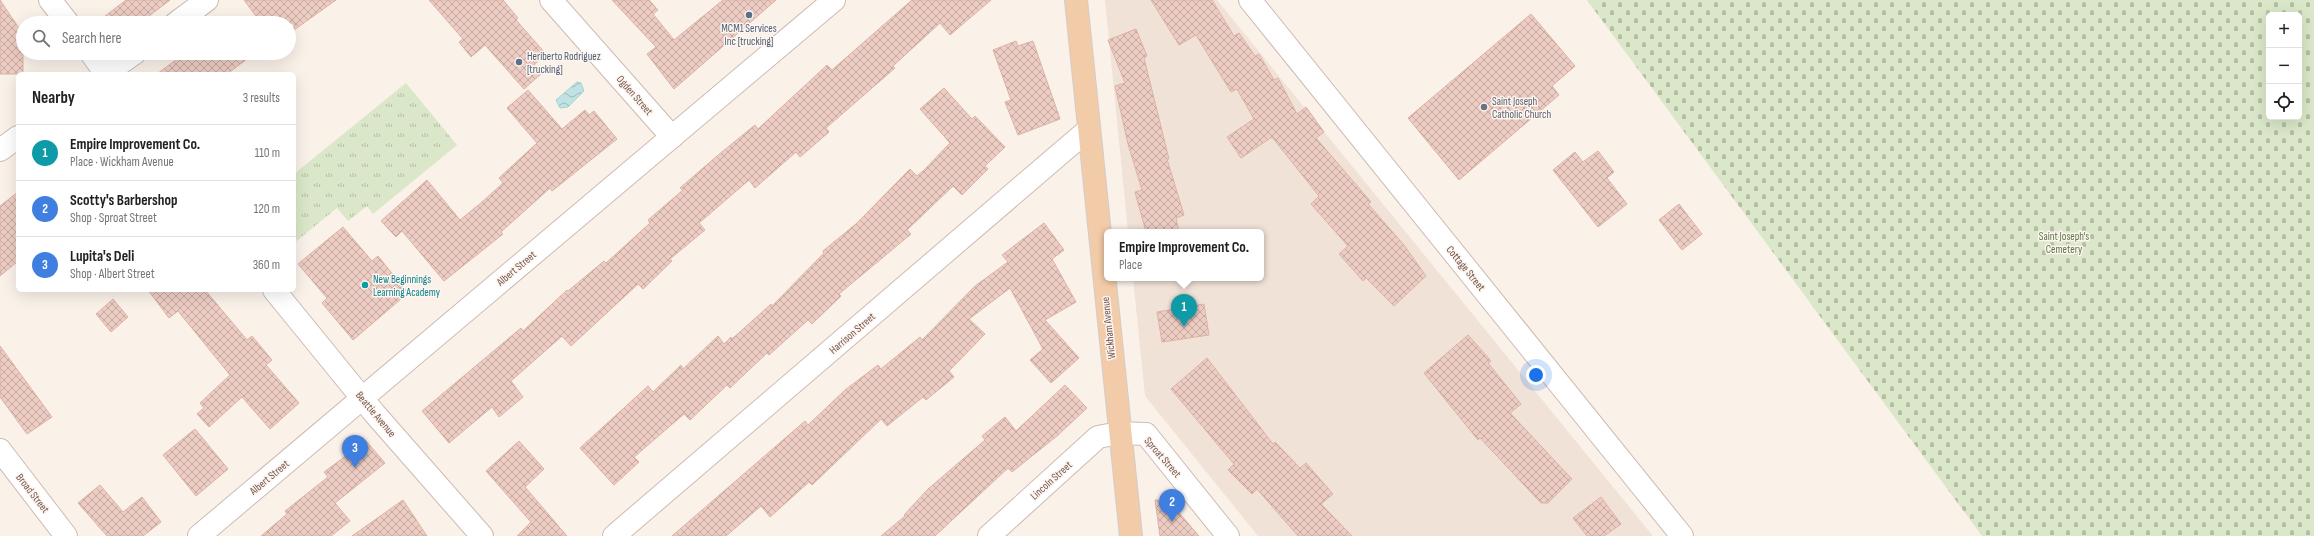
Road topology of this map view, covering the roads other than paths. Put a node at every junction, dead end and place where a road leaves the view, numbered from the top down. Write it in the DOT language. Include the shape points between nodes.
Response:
graph roads {
  1 [pos="50,0"];
  2 [pos="207,0"];
  3 [pos="551,0"];
  4 [pos="834,0"];
  5 [pos="1076,0"];
  6 [pos="1250,0"];
  7 [pos="63,16"];
  8 [pos="185,16"];
  9 [pos="95,60"];
  10 [pos="125,60"];
  11 [pos="104,72"];
  12 [pos="109,72"];
  13 [pos="1089,129"];
  14 [pos="672,137"];
  15 [pos="16,138"];
  16 [pos="0,150"];
  17 [pos="276,292"];
  18 [pos="362,398"];
  19 [pos="1119,433"];
  20 [pos="0,450"];
  21 [pos="66,536"];
  22 [pos="199,536"];
  23 [pos="482,536"];
  24 [pos="614,536"];
  25 [pos="988,536"];
  26 [pos="1131,536"];
  27 [pos="1228,536"];
  28 [pos="1682,536"];
  1 -- 7 [label="street"];
  2 -- 8 [label="street"];
  3 -- 14 [label="street, Ogden Street"];
  4 -- 14 [label="street, Albert Street"];
  5 -- 13 [label="main road, Wickham Avenue"];
  6 -- 28 [label="street, Cottage Street"];
  9 -- 11 [label="street"];
  10 -- 12 [label="street"];
  13 -- 19 [label="main road, Wickham Avenue"];
  13 -- 24 [label="street, Harrison Street"];
  14 -- 18 [label="street, Albert Street"];
  15 -- 16 [label="street"];
  17 -- 18 [label="street, Beattie Avenue"];
  18 -- 22 [label="street, Albert Street"];
  18 -- 23 [label="street, Beattie Avenue"];
  19 -- 25 [label="street, Lincoln Street" via="1098,437"];
  19 -- 26 [label="main road, Wickham Avenue"];
  19 -- 27 [label="street, Sproat Street" via="1146,434"];
  20 -- 21 [label="street, Broad Street"];
}
